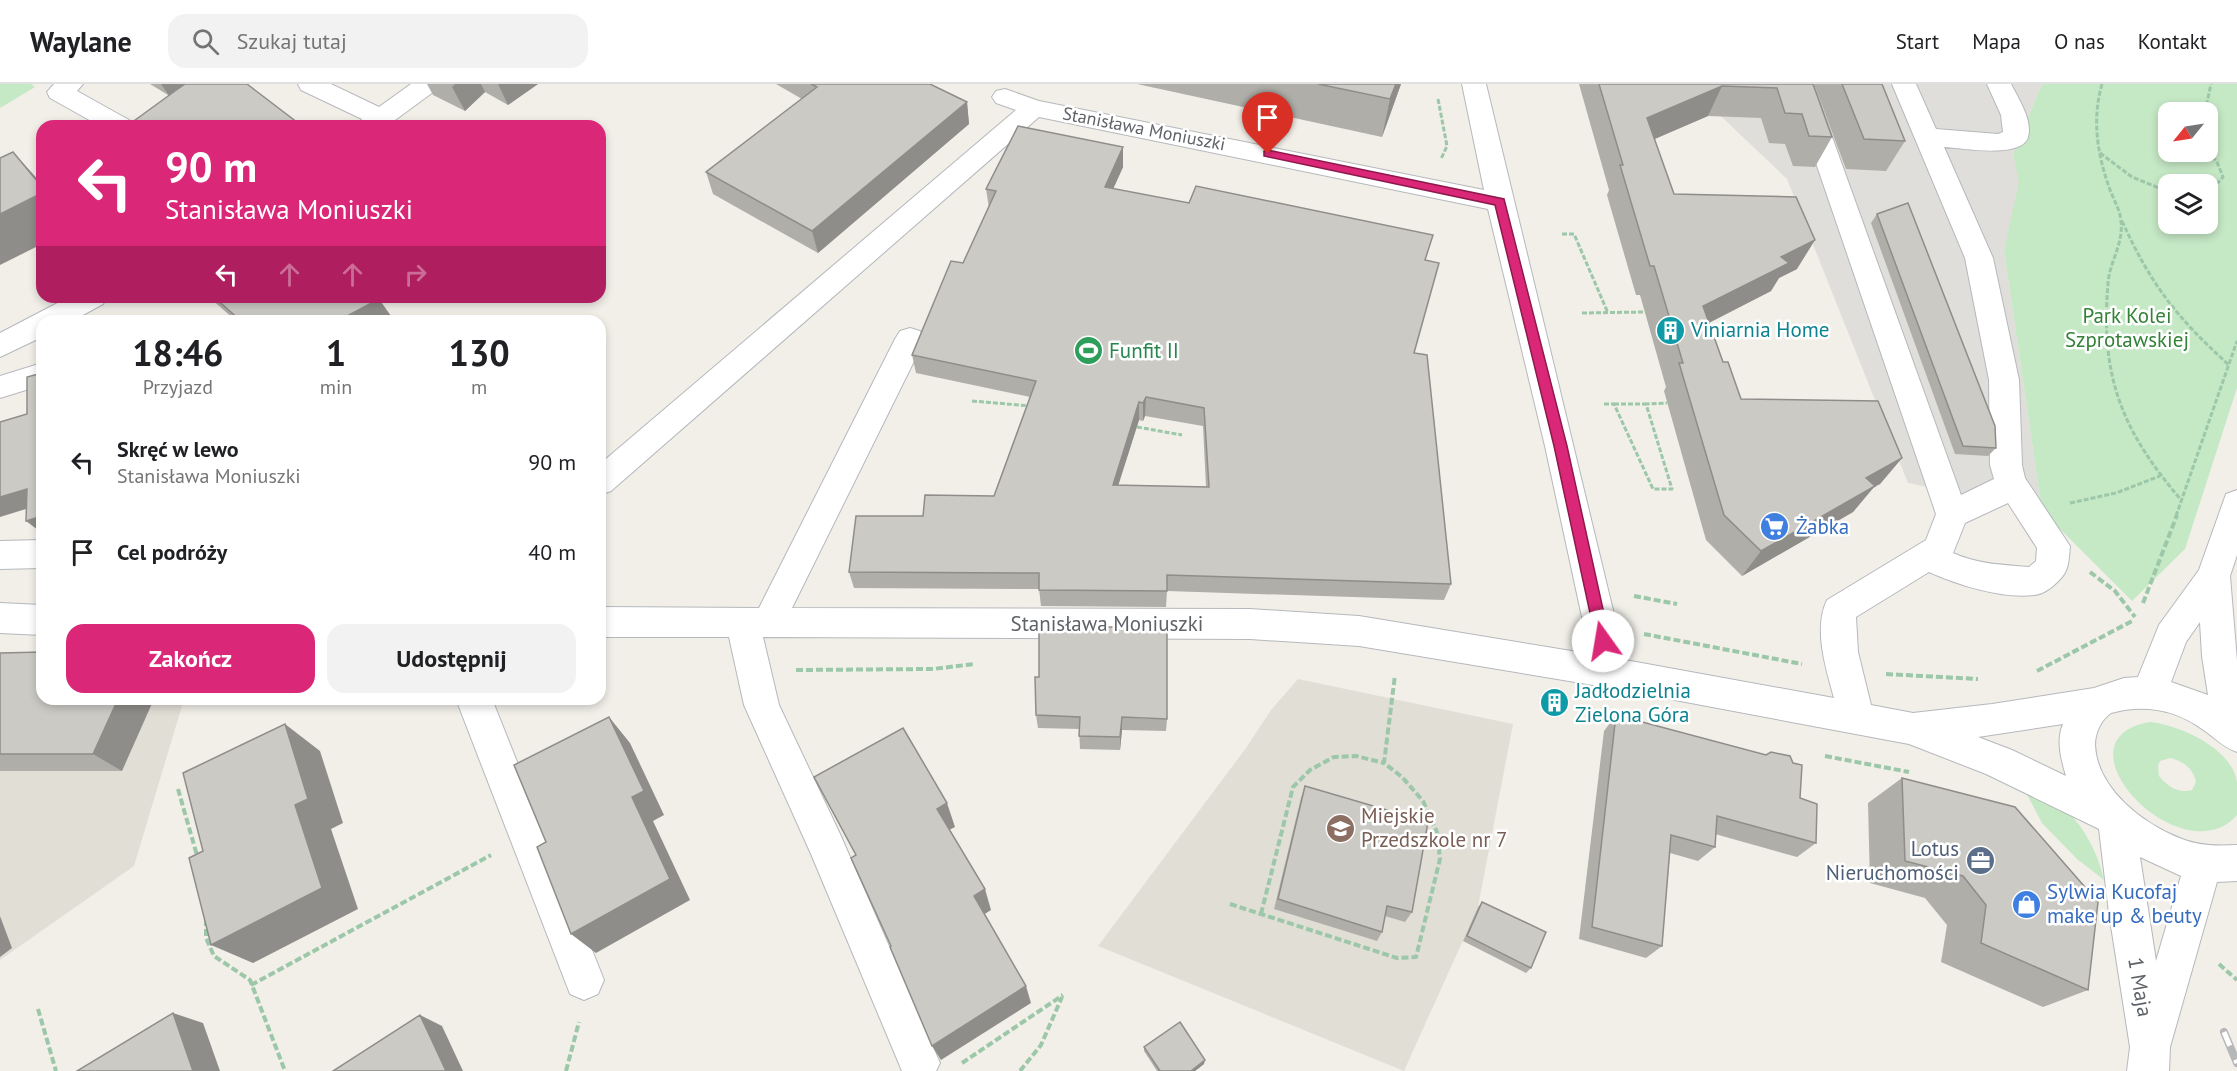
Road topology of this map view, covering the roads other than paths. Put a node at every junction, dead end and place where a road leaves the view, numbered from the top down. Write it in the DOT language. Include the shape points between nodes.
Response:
graph roads {
  1 [pos="71,84"];
  2 [pos="310,84"];
  3 [pos="427,84"];
  4 [pos="1474,84"];
  5 [pos="1801,84"];
  6 [pos="1904,84"];
  7 [pos="1999,84"];
  8 [pos="1005,97"];
  9 [pos="1034,108"];
  10 [pos="109,120"];
  11 [pos="373,120"];
  12 [pos="379,120"];
  13 [pos="1927,137"];
  14 [pos="1500,202"];
  15 [pos="82,303"];
  16 [pos="59,315"];
  17 [pos="36,327"];
  18 [pos="910,339"];
  19 [pos="0,346"];
  20 [pos="36,376"];
  21 [pos="0,387"];
  22 [pos="606,476"];
  23 [pos="2011,482"];
  24 [pos="2237,503"];
  25 [pos="1952,514"];
  26 [pos="36,554"];
  27 [pos="0,555"];
  28 [pos="1927,556"];
  29 [pos="2214,576"];
  30 [pos="0,618"];
  31 [pos="36,620"];
  32 [pos="606,622"];
  33 [pos="757,623"];
  34 [pos="1611,672"];
  35 [pos="2150,693"];
  36 [pos="2096,703"];
  37 [pos="476,705"];
  38 [pos="1858,718"];
  39 [pos="1910,728"];
  40 [pos="2234,733"];
  41 [pos="2116,819"];
  42 [pos="2220,863"];
  43 [pos="584,980"];
  44 [pos="2149,1059"];
  45 [pos="919,1063"];
  1 -- 10 [label="street" via="59,92"];
  2 -- 11 [label="street"];
  3 -- 12 [label="street"];
  4 -- 14 [label="street"];
  5 -- 25 [label="street"];
  6 -- 13 [label="street"];
  7 -- 13 [label="street" via="2013,115 2016,136 2001,143"];
  8 -- 9 [label="street, Stanisława Moniuszki"];
  9 -- 14 [label="street, Stanisława Moniuszki"];
  9 -- 22 [label="street"];
  13 -- 23 [label="street" via="1979,258 2004,380 2006,465"];
  14 -- 34 [label="street"];
  15 -- 16 [label="street"];
  17 -- 19 [label="street"];
  18 -- 33 [label="street"];
  20 -- 21 [label="street"];
  23 -- 25 [label="street" via="2004,490"];
  23 -- 28 [label="street" via="2054,546 2051,567 2035,581 1993,578 1960,571"];
  24 -- 29 [label="street"];
  25 -- 28 [label="street" via="1939,549"];
  26 -- 27 [label="street"];
  28 -- 38 [label="street" via="1839,610 1837,628 1844,672"];
  29 -- 35 [label="street" via="2171,634"];
  29 -- 40 [label="street" via="2219,656"];
  30 -- 31 [label="street"];
  32 -- 33 [label="street, Stanisława Moniuszki"];
  33 -- 34 [label="street, Stanisława Moniuszki" via="1261,625 1359,631"];
  33 -- 45 [label="street" via="745,631 762,705"];
  34 -- 38 [label="street, Stanisława Moniuszki"];
  35 -- 36 [label="street, Stanisława Moniuszki" via="2120,693"];
  35 -- 40 [label="street, Stanisława Moniuszki" via="2199,709"];
  36 -- 39 [label="street, Stanisława Moniuszki"];
  36 -- 41 [label="street" via="2077,732 2078,760 2092,790"];
  37 -- 43 [label="street"];
  38 -- 39 [label="street, Stanisława Moniuszki"];
  39 -- 41 [label="street, Stanisława Moniuszki" via="1999,762"];
  41 -- 42 [label="street" via="2148,843 2184,859"];
  41 -- 44 [label="street, 1 Maja"];
  42 -- 44 [label="street, 1 Maja"];
}
